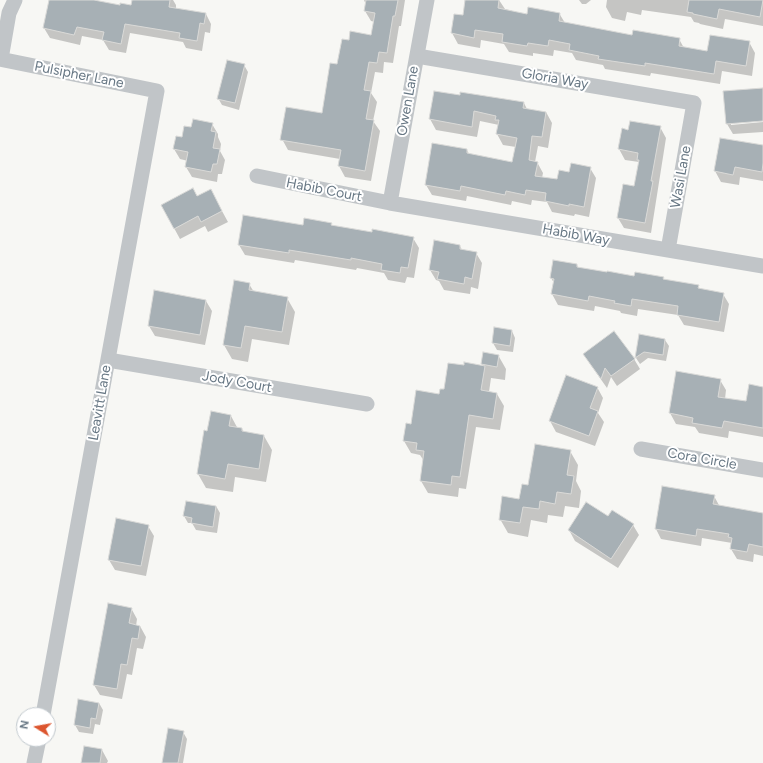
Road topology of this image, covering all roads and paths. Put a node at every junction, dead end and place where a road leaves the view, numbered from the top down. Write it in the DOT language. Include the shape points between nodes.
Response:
graph roads {
  1 [pos="15,0"];
  2 [pos="427,0"];
  3 [pos="417,56"];
  4 [pos="0,59"];
  5 [pos="157,90"];
  6 [pos="694,103"];
  7 [pos="257,176"];
  8 [pos="390,203"];
  9 [pos="668,250"];
  10 [pos="763,266"];
  11 [pos="108,360"];
  12 [pos="367,404"];
  13 [pos="640,449"];
  14 [pos="763,470"];
  15 [pos="44,707"];
  16 [pos="37,747"];
  17 [pos="34,763"];
  1 -- 4 [label="street" via="9,13"];
  2 -- 3 [label="street, Owen Lane"];
  3 -- 6 [label="street, Gloria Way"];
  3 -- 8 [label="street, Owen Lane"];
  4 -- 5 [label="street, Pulsipher Lane"];
  5 -- 11 [label="street, Leavitt Lane"];
  6 -- 9 [label="street, Wasi Lane"];
  7 -- 8 [label="street, Habib Court"];
  8 -- 9 [label="street, Habib Way"];
  9 -- 10 [label="street, Habib Way"];
  11 -- 12 [label="street, Jody Court"];
  11 -- 15 [label="street, Leavitt Lane"];
  13 -- 14 [label="street, Cora Circle"];
  16 -- 17 [label="street"];
}
